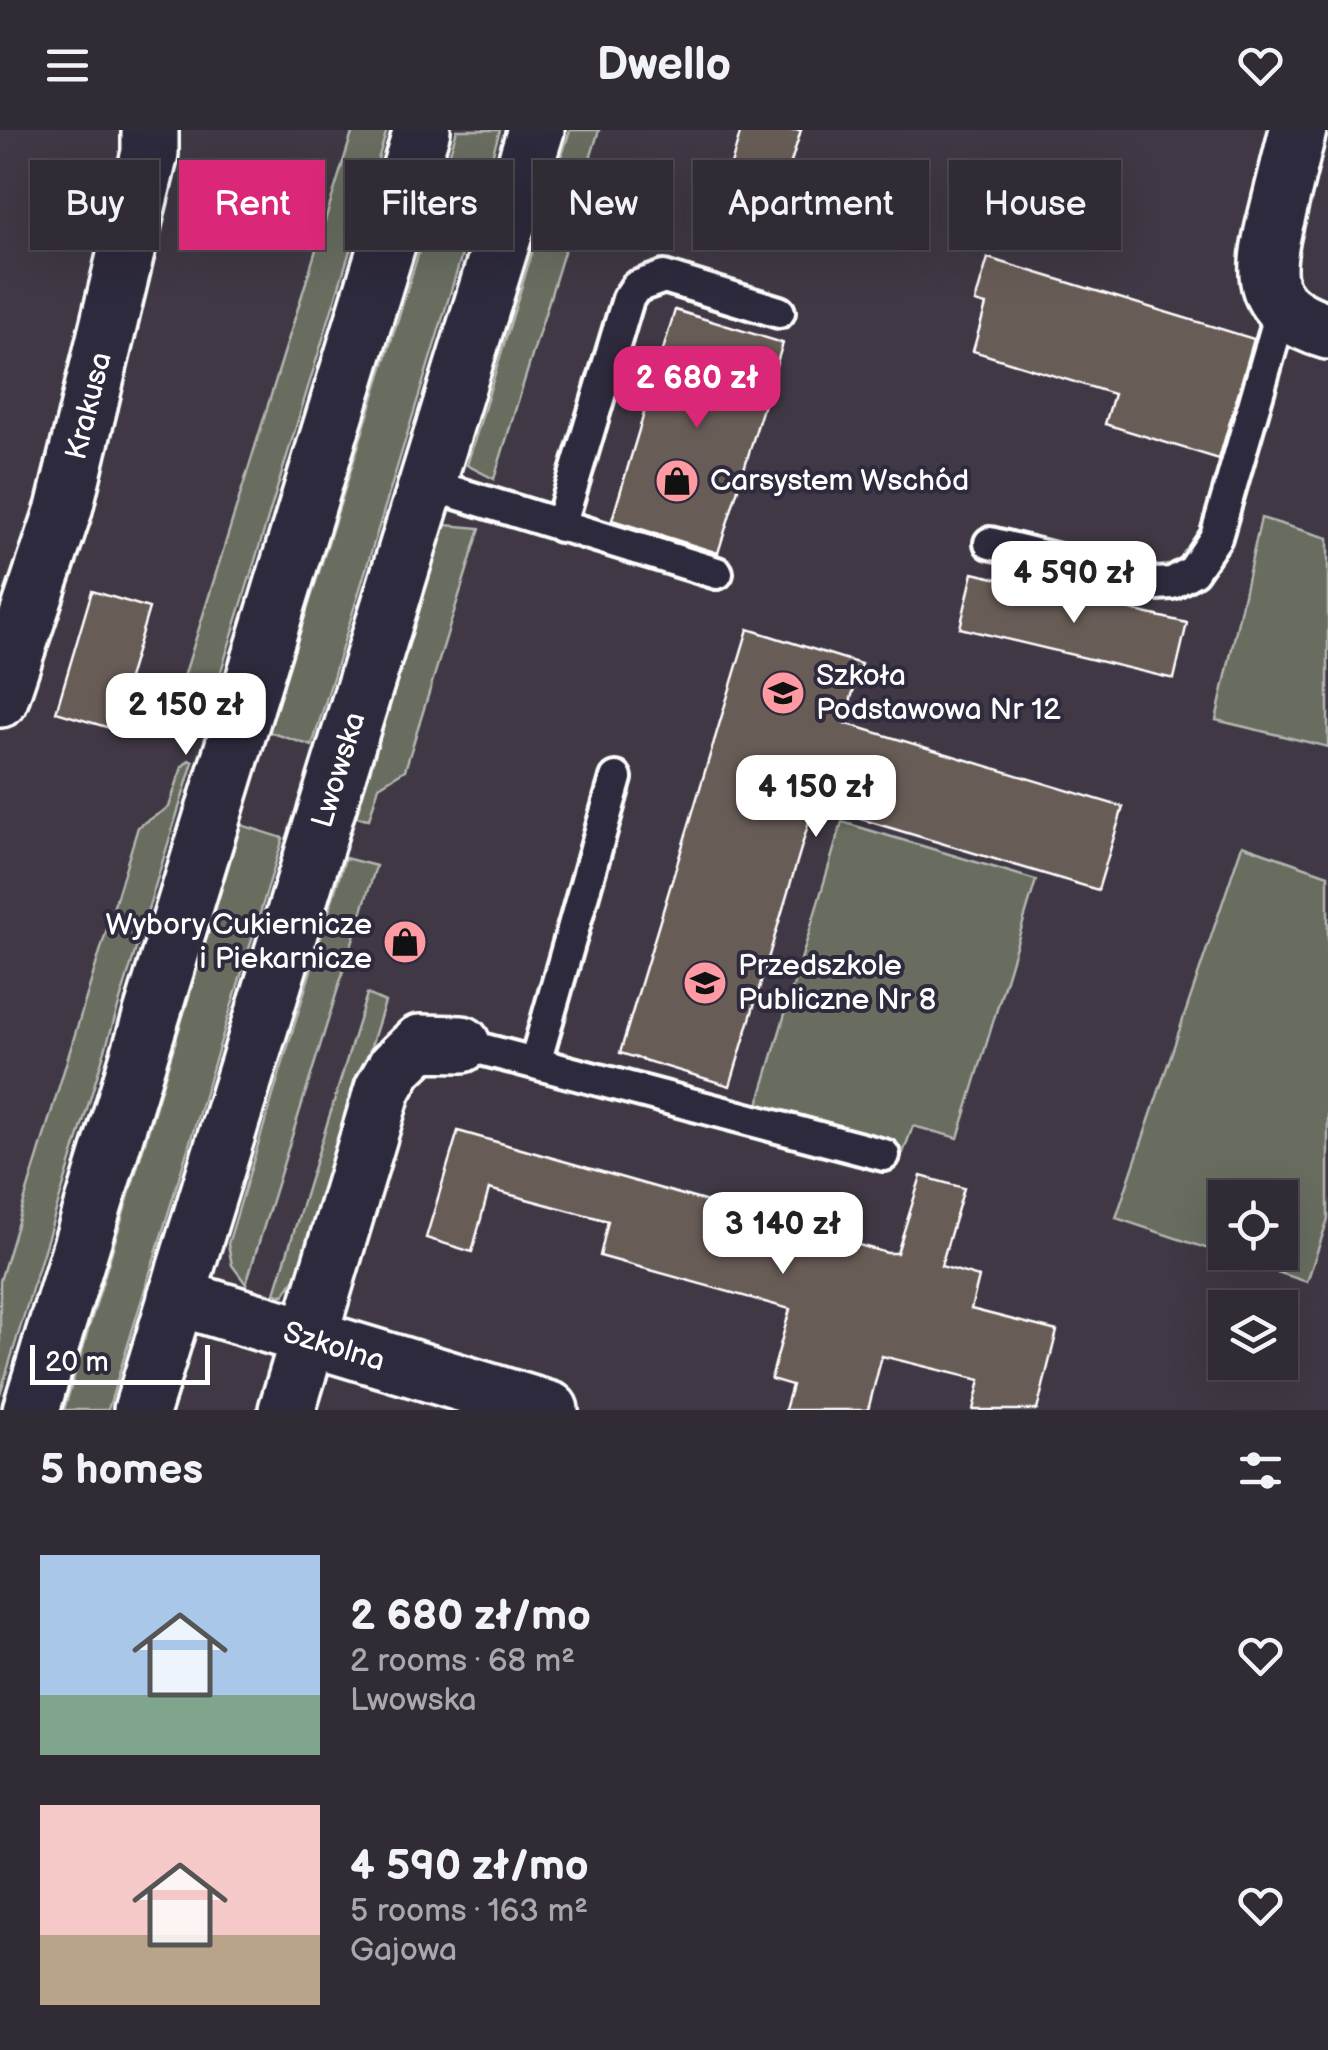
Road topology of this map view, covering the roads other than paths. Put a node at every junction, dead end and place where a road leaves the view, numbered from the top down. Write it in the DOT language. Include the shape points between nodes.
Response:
graph roads {
  1 [pos="150,130"];
  2 [pos="422,130"];
  3 [pos="536,130"];
  4 [pos="1298,130"];
  5 [pos="779,312"];
  6 [pos="1305,320"];
  7 [pos="428,484"];
  8 [pos="560,526"];
  9 [pos="990,543"];
  10 [pos="717,573"];
  11 [pos="2,684"];
  12 [pos="616,778"];
  13 [pos="462,1044"];
  14 [pos="534,1063"];
  15 [pos="884,1155"];
  16 [pos="176,1297"];
  17 [pos="309,1338"];
  18 [pos="31,1410"];
  19 [pos="142,1410"];
  20 [pos="287,1410"];
  21 [pos="550,1410"];
  1 -- 11 [label="main road, Krakusa" via="150,154 64,509"];
  2 -- 18 [label="main road"];
  3 -- 7 [label="main road, Lwowska"];
  4 -- 6 [label="main road" via="1264,264 1268,288"];
  5 -- 8 [label="lane" via="664,277 636,287"];
  6 -- 9 [label="lane" via="1216,537 1193,571 1172,584 1156,584"];
  7 -- 8 [label="lane"];
  7 -- 16 [label="main road, Lwowska"];
  8 -- 10 [label="lane"];
  12 -- 14 [label="lane"];
  13 -- 14 [label="lane"];
  13 -- 17 [label="main road" via="420,1043 383,1089"];
  14 -- 15 [label="lane"];
  16 -- 17 [label="main road, Szkolna"];
  16 -- 19 [label="main road, Lwowska"];
  17 -- 20 [label="main road"];
  17 -- 21 [label="main road, Szkolna"];
}
